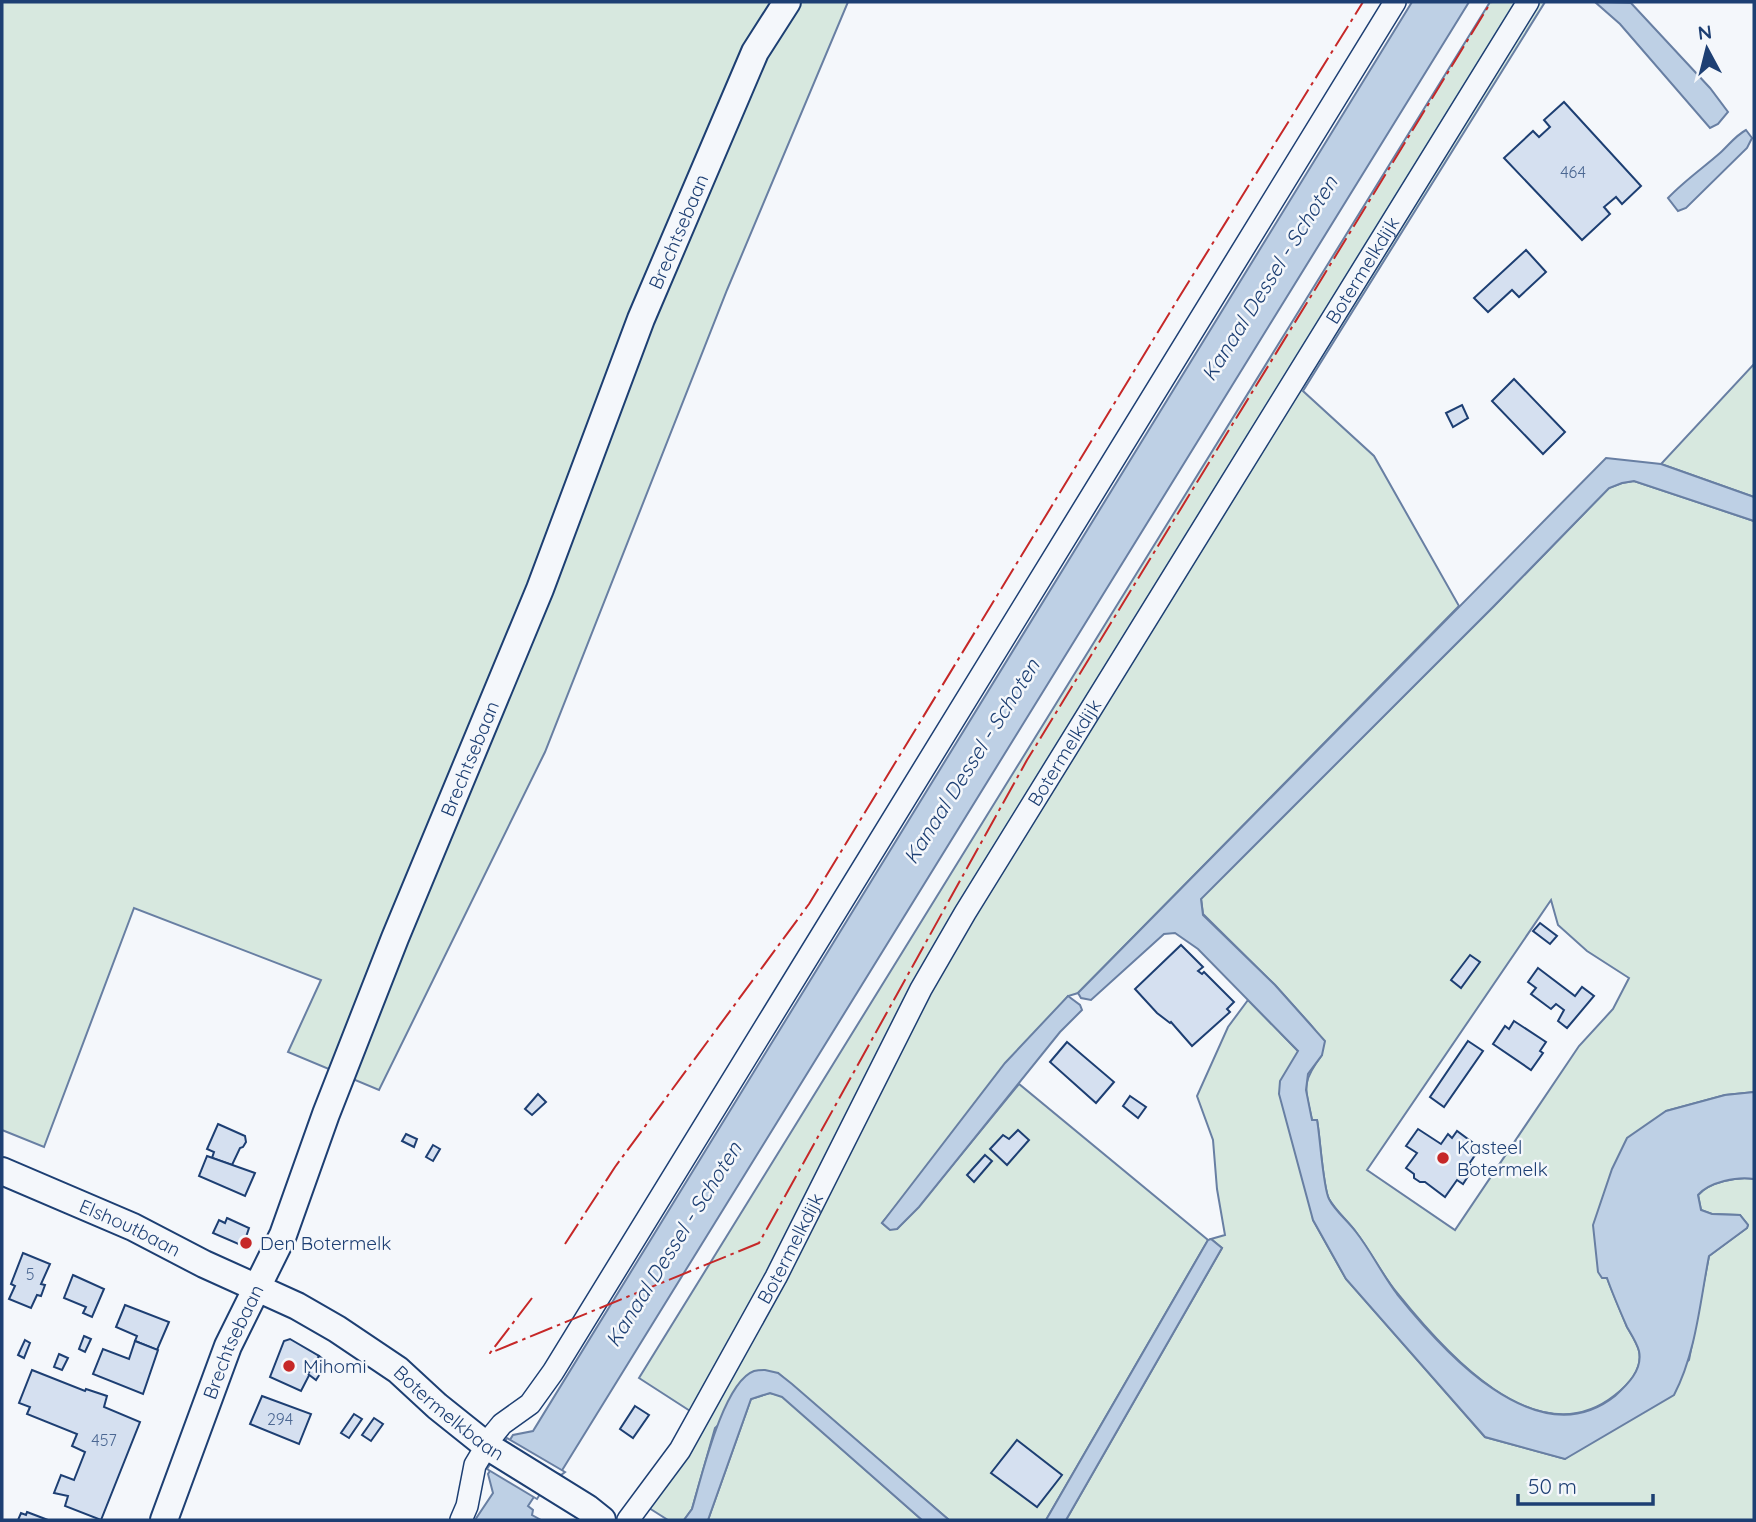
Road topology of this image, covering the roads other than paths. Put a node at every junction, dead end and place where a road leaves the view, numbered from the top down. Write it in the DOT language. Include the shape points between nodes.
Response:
graph roads {
  1 [pos="788,2"];
  2 [pos="1395,2"];
  3 [pos="1528,2"];
  4 [pos="2,1171"];
  5 [pos="258,1286"];
  6 [pos="492,1449"];
  7 [pos="164,1520"];
  8 [pos="461,1520"];
  9 [pos="602,1520"];
  10 [pos="628,1520"];
  1 -- 5 [label="main road, Brechtsebaan" via="755,52 641,319 540,589 326,1114 283,1236"];
  2 -- 6 [label="street" via="553,1372 530,1404 497,1429"];
  3 -- 10 [label="street, Botermelkdijk" via="965,913 687,1438"];
  4 -- 5 [label="main road, Elshoutbaan"];
  5 -- 6 [label="main road, Botermelkbaan" via="364,1345"];
  5 -- 7 [label="main road, Brechtsebaan" via="228,1346"];
  6 -- 8 [label="street" via="475,1465"];
  6 -- 9 [label="main road, Botermelkbaan"];
}
